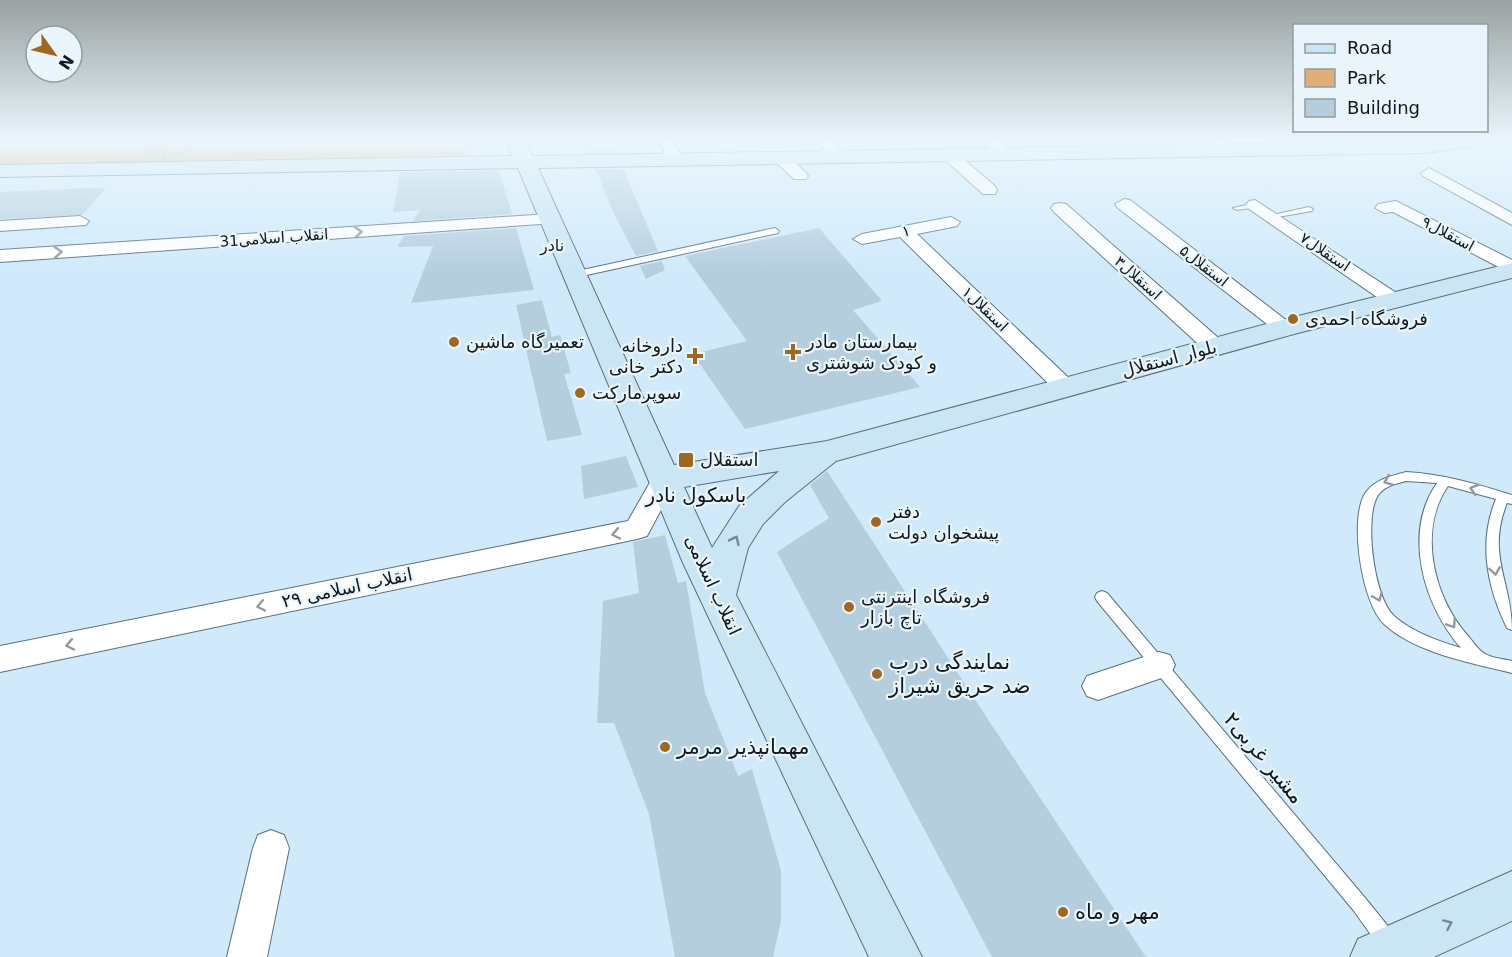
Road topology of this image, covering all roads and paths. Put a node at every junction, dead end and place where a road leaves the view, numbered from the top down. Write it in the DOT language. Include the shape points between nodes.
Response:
graph roads {
  1 [pos="534,185"];
  2 [pos="983,185"];
  3 [pos="1450,185"];
  4 [pos="989,190"];
  5 [pos="1124,204"];
  6 [pos="1246,207"];
  7 [pos="1060,208"];
  8 [pos="1384,208"];
  9 [pos="1310,209"];
  10 [pos="1272,216"];
  11 [pos="549,219"];
  12 [pos="1512,220"];
  13 [pos="80,221"];
  14 [pos="951,222"];
  15 [pos="36,224"];
  16 [pos="0,226"];
  17 [pos="775,231"];
  18 [pos="904,231"];
  19 [pos="861,239"];
  20 [pos="3,256"];
  21 [pos="1509,272"];
  22 [pos="573,275"];
  23 [pos="1394,300"];
  24 [pos="1284,328"];
  25 [pos="1215,347"];
  26 [pos="1065,387"];
  27 [pos="827,452"];
  28 [pos="665,478"];
  29 [pos="1445,481"];
  30 [pos="1507,499"];
  31 [pos="717,596"];
  32 [pos="1102,597"];
  33 [pos="1512,624"];
  34 [pos="1479,658"];
  35 [pos="0,659"];
  36 [pos="1159,665"];
  37 [pos="1512,667"];
  38 [pos="1098,686"];
  39 [pos="271,848"];
  40 [pos="1512,896"];
  41 [pos="1384,953"];
  42 [pos="247,957"];
  43 [pos="896,957"];
  1 -- 11 [label="main road, انقلاب اسلامی"];
  2 -- 4 [label="street"];
  3 -- 12 [label="street"];
  5 -- 24 [label="street, استقلال۵"];
  6 -- 10 [label="street, استقلال۷"];
  7 -- 25 [label="street, استقلال۳"];
  8 -- 21 [label="street, استقلال۹" via="1396,206"];
  9 -- 10 [label="lane"];
  10 -- 23 [label="street, استقلال۷"];
  20 -- 11 [label="street, 31انقلاب اسلامی, one-way"];
  11 -- 22 [label="main road, انقلاب اسلامی"];
  13 -- 15 [label="street"];
  14 -- 18 [label="street, ۱"];
  15 -- 16 [label="street"];
  15 -- 20 [label="street"];
  17 -- 22 [label="lane"];
  18 -- 19 [label="street, ۱"];
  18 -- 26 [label="street, استقلال۱"];
  21 -- 23 [label="main road, بلوار استقلال"];
  22 -- 28 [label="main road, انقلاب اسلامی"];
  23 -- 24 [label="main road, بلوار استقلال"];
  24 -- 25 [label="main road, بلوار استقلال"];
  25 -- 26 [label="main road, بلوار استقلال"];
  26 -- 27 [label="main road, بلوار استقلال"];
  27 -- 28 [label="main road, بلوار استقلال"];
  31 -- 27 [label="main road, one-way" via="732,544 746,520 768,497"];
  28 -- 31 [label="main road, انقلاب اسلامی"];
  28 -- 35 [label="street, انقلاب اسلامی ۲۹, one-way" via="638,529"];
  30 -- 29 [label="lane, one-way"];
  29 -- 34 [label="lane, one-way" via="1434,493 1425,532 1432,584 1449,621"];
  29 -- 34 [label="lane, one-way" via="1403,475 1381,482 1370,493 1364,540 1375,592 1388,619 1419,638"];
  30 -- 33 [label="lane, one-way" via="1494,514 1491,546 1499,595"];
  31 -- 43 [label="main road, انقلاب اسلامی"];
  32 -- 36 [label="lane, ۲مشیر غربی"];
  34 -- 37 [label="lane"];
  36 -- 38 [label="street"];
  36 -- 41 [label="lane, ۲مشیر غربی" via="1360,905"];
  39 -- 42 [label="street"];
  41 -- 40 [label="main road, one-way"];
}
